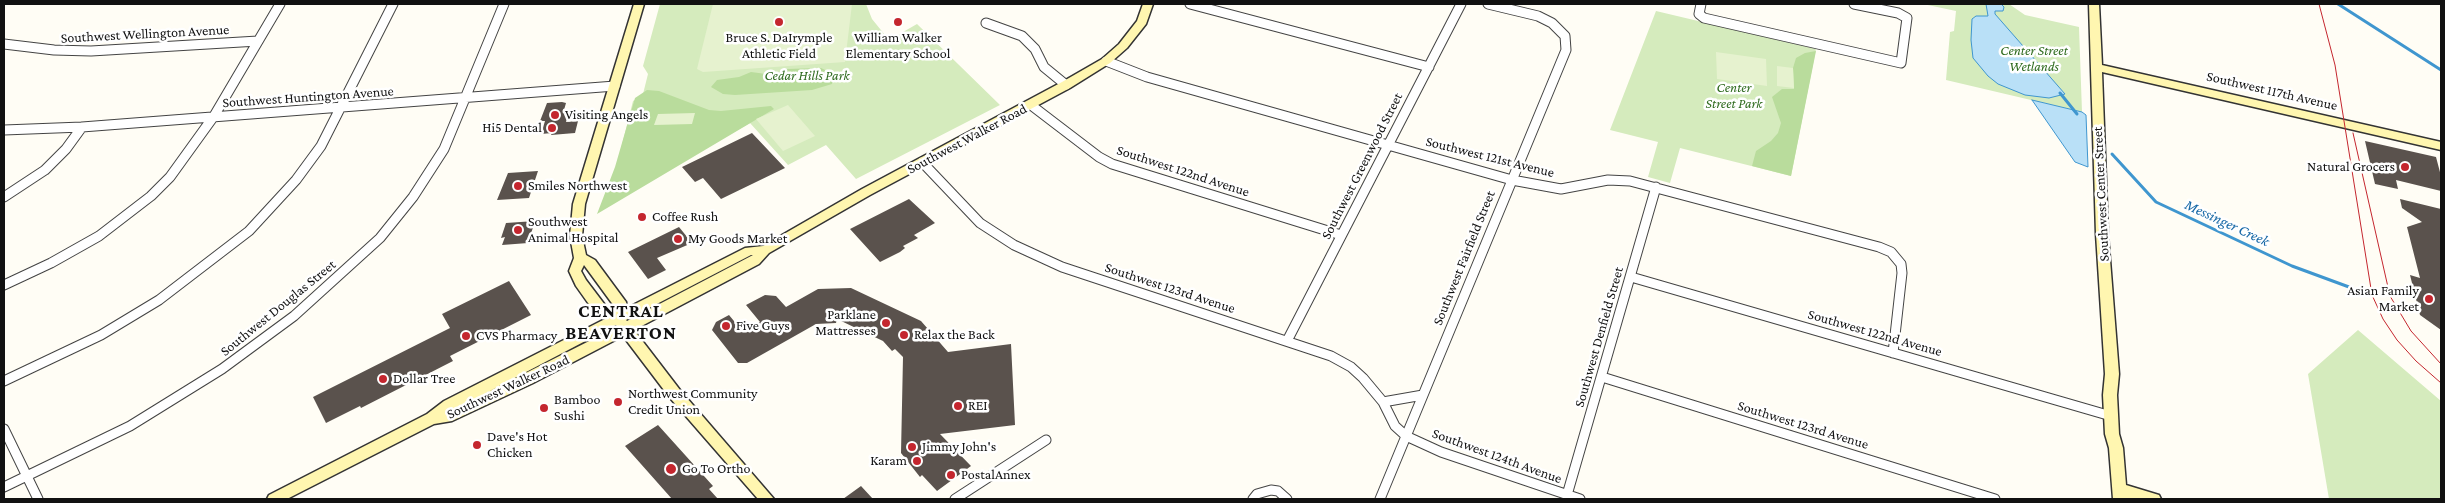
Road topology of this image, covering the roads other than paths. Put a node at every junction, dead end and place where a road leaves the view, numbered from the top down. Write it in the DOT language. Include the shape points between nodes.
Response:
graph roads {
  1 [pos="280,4"];
  2 [pos="392,4"];
  3 [pos="504,4"];
  4 [pos="638,4"];
  5 [pos="1148,4"];
  6 [pos="1190,4"];
  7 [pos="1461,4"];
  8 [pos="1488,4"];
  9 [pos="1701,4"];
  10 [pos="1854,4"];
  11 [pos="2094,4"];
  12 [pos="1886,7"];
  13 [pos="986,22"];
  14 [pos="258,41"];
  15 [pos="4,44"];
  16 [pos="1106,61"];
  17 [pos="1428,67"];
  18 [pos="2095,67"];
  19 [pos="1066,85"];
  20 [pos="615,86"];
  21 [pos="465,98"];
  22 [pos="1031,105"];
  23 [pos="341,106"];
  24 [pos="214,116"];
  25 [pos="82,127"];
  26 [pos="4,130"];
  27 [pos="1388,145"];
  28 [pos="2441,146"];
  29 [pos="922,162"];
  30 [pos="1512,180"];
  31 [pos="1656,187"];
  32 [pos="4,197"];
  33 [pos="1341,235"];
  34 [pos="580,258"];
  35 [pos="1631,277"];
  36 [pos="4,286"];
  37 [pos="622,324"];
  38 [pos="1287,341"];
  39 [pos="1893,353"];
  40 [pos="1602,377"];
  41 [pos="4,381"];
  42 [pos="2113,383"];
  43 [pos="1423,395"];
  44 [pos="1383,402"];
  45 [pos="2111,416"];
  46 [pos="4,430"];
  47 [pos="1406,436"];
  48 [pos="1046,440"];
  49 [pos="2116,448"];
  50 [pos="28,476"];
  51 [pos="4,487"];
  52 [pos="2119,494"];
  53 [pos="1567,495"];
  54 [pos="38,499"];
  55 [pos="274,499"];
  56 [pos="767,499"];
  57 [pos="955,499"];
  58 [pos="1253,499"];
  59 [pos="1287,499"];
  60 [pos="1380,499"];
  61 [pos="1580,499"];
  62 [pos="1995,499"];
  63 [pos="2154,499"];
  1 -- 14 [label="street"];
  2 -- 23 [label="street"];
  3 -- 21 [label="street, Southwest Douglas Street"];
  4 -- 20 [label="main road"];
  5 -- 16 [label="main road, Southwest Walker Road" via="1136,31"];
  6 -- 17 [label="street"];
  7 -- 17 [label="street, Southwest Greenwood Street"];
  8 -- 30 [label="street, Southwest Fairfield Street" via="1538,16 1559,28 1565,36 1566,50"];
  9 -- 12 [label="street" via="1699,14 1704,18 1901,63 1907,18"];
  10 -- 12 [label="street"];
  11 -- 18 [label="main road, Southwest Center Street"];
  13 -- 19 [label="street" via="1026,38 1044,67"];
  14 -- 15 [label="street, Southwest Wellington Avenue" via="91,51"];
  14 -- 24 [label="street"];
  16 -- 19 [label="main road, Southwest Walker Road"];
  16 -- 27 [label="street, Southwest 121st Avenue" via="1147,77"];
  17 -- 27 [label="street, Southwest Greenwood Street"];
  18 -- 28 [label="main road, Southwest 117th Avenue"];
  18 -- 42 [label="main road, Southwest Center Street" via="2102,234"];
  19 -- 22 [label="main road, Southwest Walker Road"];
  20 -- 21 [label="street, Southwest Huntington Avenue"];
  20 -- 34 [label="main road" via="579,204 576,236"];
  21 -- 23 [label="street, Southwest Huntington Avenue"];
  21 -- 50 [label="street, Southwest Douglas Street" via="444,150 413,197 380,238 323,292 261,342 176,398 88,448"];
  22 -- 29 [label="main road, Southwest Walker Road"];
  22 -- 33 [label="street, Southwest 122nd Avenue" via="1112,164"];
  23 -- 24 [label="street, Southwest Huntington Avenue"];
  23 -- 41 [label="street" via="321,146 296,180 249,231 158,300 101,335"];
  24 -- 25 [label="street, Southwest Huntington Avenue"];
  24 -- 36 [label="street" via="170,178 130,214 74,251"];
  25 -- 26 [label="street, Southwest Huntington Avenue"];
  25 -- 32 [label="street" via="45,170"];
  27 -- 30 [label="street, Southwest 121st Avenue"];
  27 -- 33 [label="street, Southwest Greenwood Street"];
  29 -- 37 [label="main road, Southwest Walker Road" via="764,250 755,261"];
  29 -- 38 [label="street, Southwest 123rd Avenue" via="980,223 1014,245 1062,266"];
  30 -- 31 [label="street, Southwest 121st Avenue" via="1561,189 1608,180"];
  30 -- 43 [label="street, Southwest Fairfield Street"];
  31 -- 35 [label="street, Southwest Denfield Street"];
  31 -- 39 [label="street, Southwest 121st Avenue" via="1879,247 1898,258 1902,273"];
  33 -- 38 [label="street, Southwest Greenwood Street"];
  34 -- 37 [label="main road" via="591,263 621,305"];
  34 -- 37 [label="main road" via="575,271 581,283 604,313"];
  35 -- 39 [label="street, Southwest 122nd Avenue"];
  35 -- 40 [label="street, Southwest Denfield Street"];
  37 -- 55 [label="main road, Southwest Walker Road" via="528,379 447,417 432,418"];
  37 -- 56 [label="main road" via="675,394"];
  38 -- 44 [label="street, Southwest 123rd Avenue" via="1331,356 1351,367"];
  39 -- 45 [label="street, Southwest 122nd Avenue"];
  40 -- 53 [label="street, Southwest Denfield Street"];
  40 -- 62 [label="street, Southwest 123rd Avenue"];
  42 -- 45 [label="main road, Southwest Center Street"];
  42 -- 49 [label="main road, Southwest Center Street" via="2118,397 2120,436"];
  43 -- 44 [label="street"];
  43 -- 47 [label="street, Southwest Fairfield Street"];
  44 -- 47 [label="street, Southwest 123rd Avenue" via="1395,426"];
  45 -- 49 [label="main road, Southwest Center Street"];
  46 -- 50 [label="street"];
  47 -- 53 [label="street, Southwest 124th Avenue" via="1441,452"];
  47 -- 60 [label="street, Southwest Fairfield Street"];
  48 -- 57 [label="street"];
  49 -- 52 [label="main road, Southwest Center Street"];
  50 -- 51 [label="street, Southwest Douglas Street"];
  50 -- 54 [label="street"];
  52 -- 63 [label="main road"];
  53 -- 61 [label="street, Southwest 124th Avenue"];
  58 -- 59 [label="street" via="1271,490 1278,491"];
}
